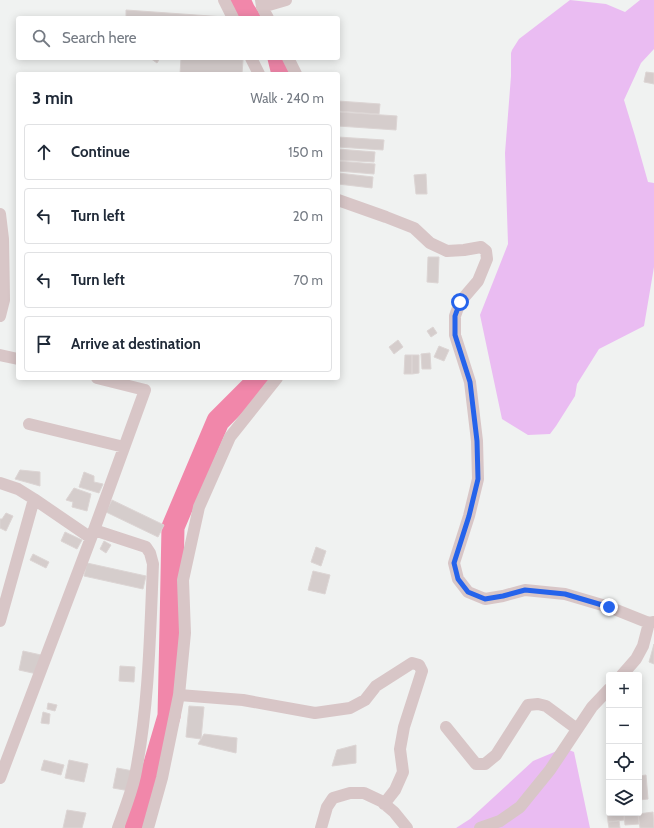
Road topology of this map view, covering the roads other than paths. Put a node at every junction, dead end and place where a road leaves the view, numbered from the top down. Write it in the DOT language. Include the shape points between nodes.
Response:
graph roads {
  1 [pos="224,0"];
  2 [pos="286,0"];
  3 [pos="262,3"];
  4 [pos="231,16"];
  5 [pos="267,16"];
  6 [pos="252,60"];
  7 [pos="289,60"];
  8 [pos="258,72"];
  9 [pos="295,72"];
  10 [pos="340,201"];
  11 [pos="0,214"];
  12 [pos="0,316"];
  13 [pos="0,355"];
  14 [pos="16,359"];
  15 [pos="105,380"];
  16 [pos="275,380"];
  17 [pos="29,424"];
  18 [pos="124,447"];
  19 [pos="0,483"];
  20 [pos="34,499"];
  21 [pos="92,534"];
  22 [pos="0,621"];
  23 [pos="652,623"];
  24 [pos="625,672"];
  25 [pos="606,692"];
  26 [pos="180,695"];
  27 [pos="446,728"];
  28 [pos="577,729"];
  29 [pos="0,778"];
  30 [pos="384,804"];
  31 [pos="118,828"];
  32 [pos="148,828"];
  33 [pos="321,828"];
  34 [pos="407,828"];
  35 [pos="480,828"];
  1 -- 4 [label="street"];
  2 -- 3 [label="street"];
  3 -- 5 [label="street"];
  6 -- 8 [label="street"];
  7 -- 9 [label="street"];
  10 -- 23 [label="street" via="414,228 430,243 447,251 481,247 486,251 487,259 478,281 460,302 455,316 455,335 470,382 477,441 478,479 454,563 458,579 468,592 485,599 525,590 565,594"];
  11 -- 12 [label="street" via="4,300"];
  13 -- 14 [label="street"];
  15 -- 18 [label="street" via="145,390"];
  16 -- 26 [label="street" via="230,437 199,507 183,580 185,633"];
  17 -- 18 [label="street"];
  18 -- 21 [label="street"];
  19 -- 20 [label="street" via="18,489"];
  20 -- 21 [label="street"];
  20 -- 22 [label="street"];
  21 -- 29 [label="street"];
  21 -- 31 [label="street" via="146,546 153,564 145,707 135,777"];
  23 -- 24 [label="street" via="636,659"];
  25 -- 28 [label="street"];
  26 -- 30 [label="street" via="243,700 315,713 350,708 365,700 376,686 398,671 412,663 419,665 422,671 401,742 403,772 395,790"];
  26 -- 32 [label="street"];
  27 -- 28 [label="street" via="476,764 486,764 496,755 528,705 546,706"];
  28 -- 35 [label="street" via="550,770 520,807 500,821"];
  30 -- 33 [label="street" via="364,793 350,793 333,798 327,807"];
  30 -- 34 [label="street"];
}
